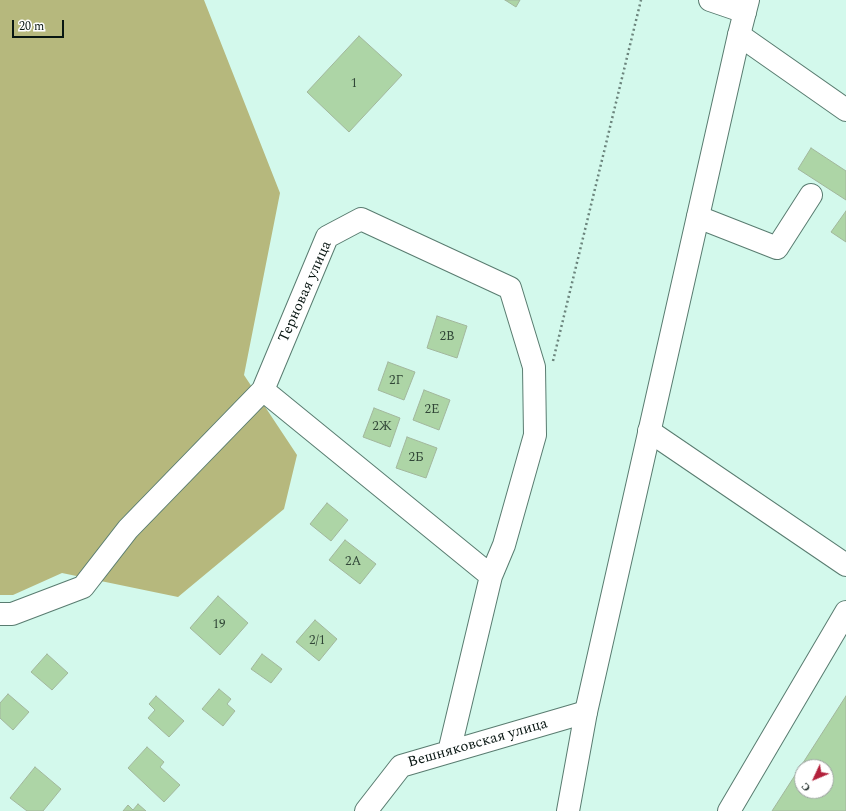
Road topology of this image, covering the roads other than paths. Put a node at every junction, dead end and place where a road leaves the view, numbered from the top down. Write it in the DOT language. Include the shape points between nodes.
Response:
graph roads {
  1 [pos="710,0"];
  2 [pos="746,6"];
  3 [pos="738,35"];
  4 [pos="846,110"];
  5 [pos="811,195"];
  6 [pos="698,217"];
  7 [pos="262,390"];
  8 [pos="649,431"];
  9 [pos="846,565"];
  10 [pos="490,576"];
  11 [pos="846,612"];
  12 [pos="0,614"];
  13 [pos="586,712"];
  14 [pos="449,752"];
  15 [pos="366,811"];
  16 [pos="568,811"];
  17 [pos="729,811"];
  1 -- 2 [label="street"];
  2 -- 3 [label="street"];
  3 -- 4 [label="street"];
  3 -- 6 [label="street"];
  5 -- 6 [label="street" via="777,248"];
  6 -- 8 [label="street"];
  7 -- 10 [label="street"];
  7 -- 10 [label="street, Терновая улица" via="328,237 361,219 510,288 534,367 535,435 504,545"];
  7 -- 12 [label="street, Терновая улица" via="128,529 83,587 12,614"];
  8 -- 9 [label="street"];
  8 -- 13 [label="street"];
  10 -- 14 [label="street"];
  11 -- 17 [label="street"];
  13 -- 14 [label="street, Вешняковская улица"];
  13 -- 16 [label="street"];
  14 -- 15 [label="street, Вешняковская улица" via="401,766"];
}
